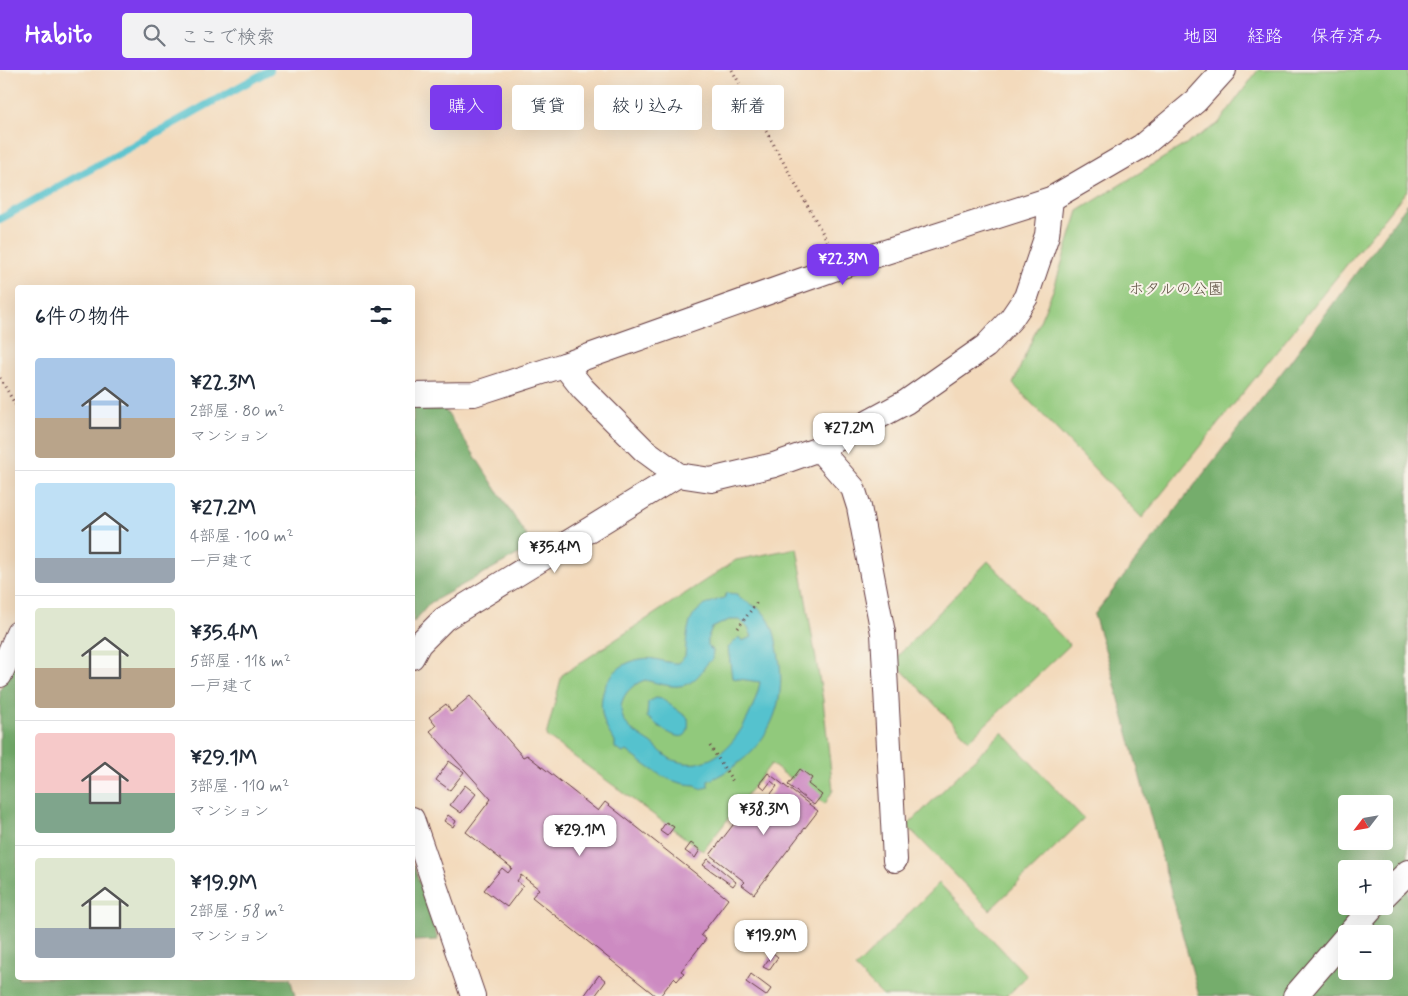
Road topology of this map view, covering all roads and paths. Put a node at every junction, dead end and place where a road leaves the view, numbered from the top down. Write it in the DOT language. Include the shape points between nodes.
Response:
graph roads {
  1 [pos="732,70"];
  2 [pos="1224,70"];
  3 [pos="1051,199"];
  4 [pos="842,266"];
  5 [pos="564,364"];
  6 [pos="0,378"];
  7 [pos="415,395"];
  8 [pos="15,404"];
  9 [pos="819,450"];
  10 [pos="678,475"];
  11 [pos="757,602"];
  12 [pos="739,627"];
  13 [pos="15,640"];
  14 [pos="415,651"];
  15 [pos="0,675"];
  16 [pos="710,746"];
  17 [pos="734,783"];
  18 [pos="415,828"];
  19 [pos="895,860"];
  20 [pos="1408,872"];
  21 [pos="1393,887"];
  22 [pos="1366,915"];
  23 [pos="1357,925"];
  24 [pos="1338,946"];
  25 [pos="473,996"];
  26 [pos="1295,996"];
  1 -- 4 [label="path"];
  2 -- 3 [label="street" via="1196,101 1142,146"];
  3 -- 4 [label="street"];
  3 -- 9 [label="street" via="1048,235 1026,297 1012,319 986,346 906,402"];
  4 -- 5 [label="street"];
  5 -- 7 [label="street" via="474,394"];
  5 -- 10 [label="street" via="583,389 644,450"];
  6 -- 8 [label="path"];
  9 -- 10 [label="street" via="711,480"];
  9 -- 19 [label="street" via="853,488 883,633"];
  10 -- 14 [label="street" via="444,619"];
  11 -- 12 [label="path"];
  13 -- 15 [label="street"];
  16 -- 17 [label="path"];
  18 -- 25 [label="street"];
  20 -- 21 [label="street"];
  22 -- 23 [label="street"];
  24 -- 26 [label="street"];
}
